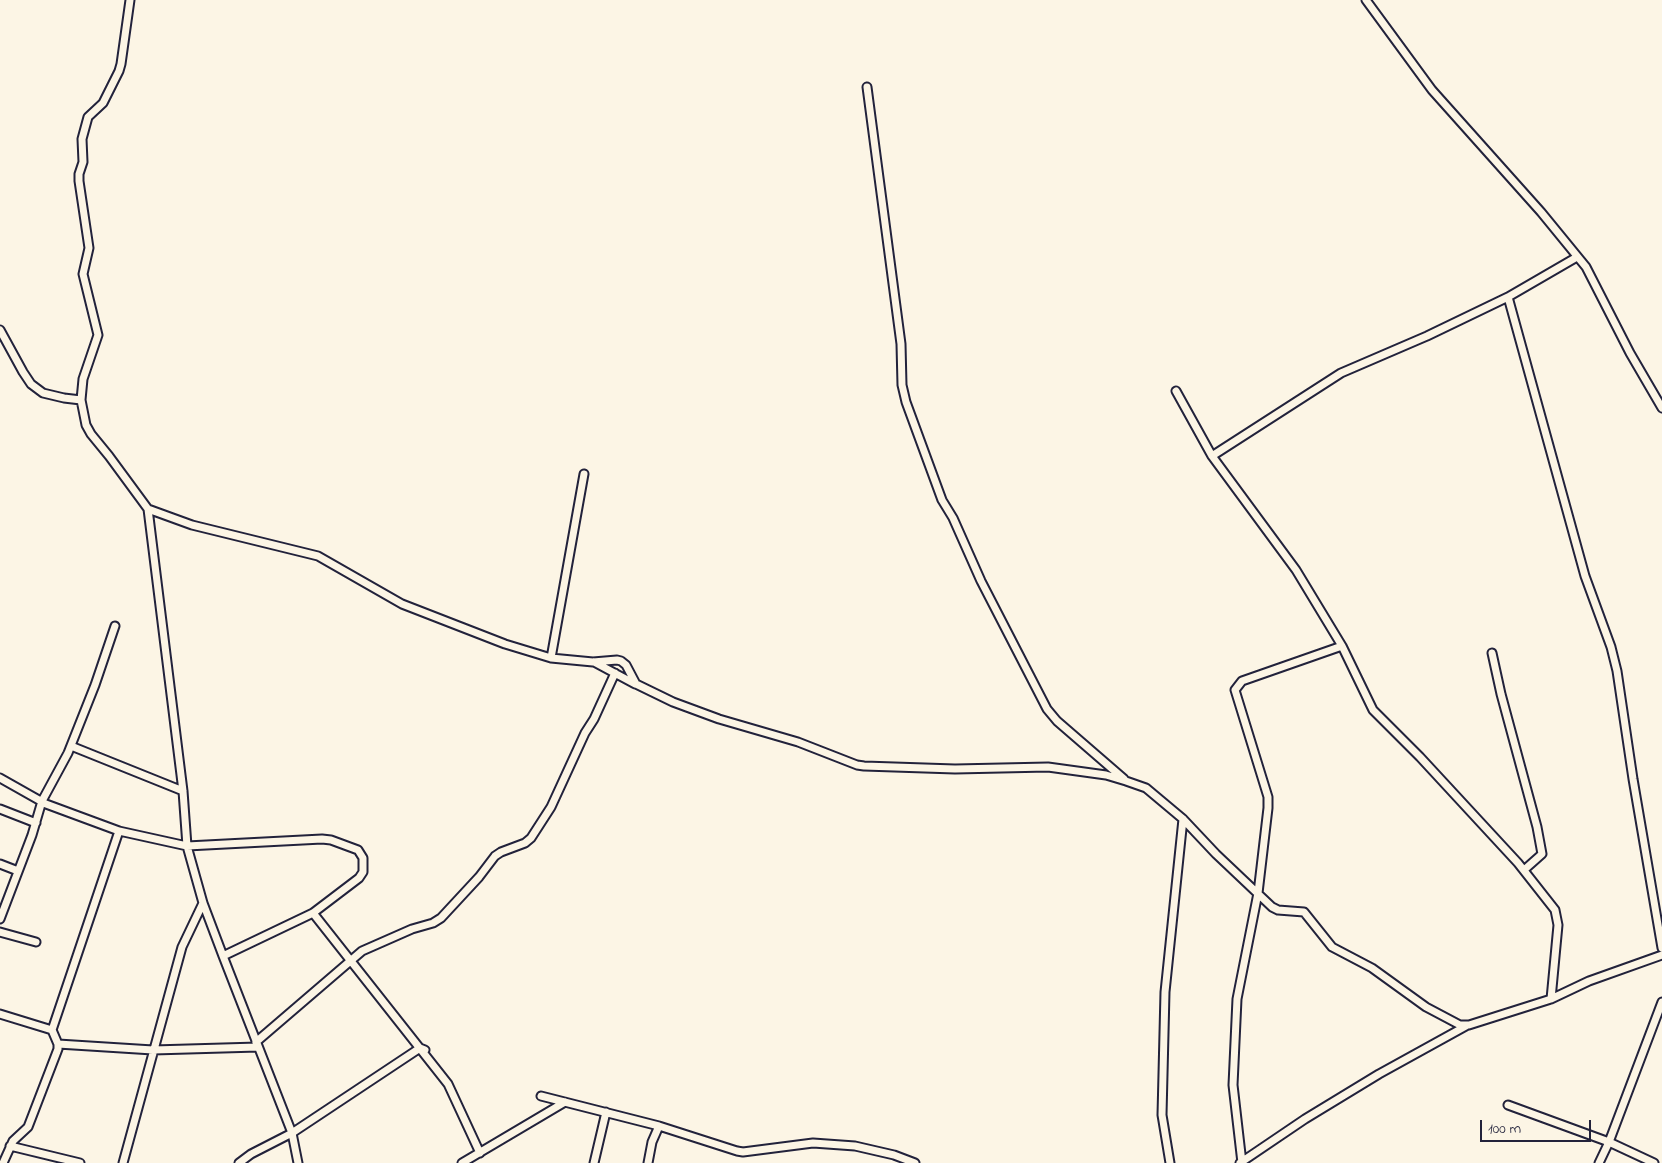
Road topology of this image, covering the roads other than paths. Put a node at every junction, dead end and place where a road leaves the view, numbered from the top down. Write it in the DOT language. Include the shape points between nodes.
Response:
graph roads {
  1 [pos="130,0"];
  2 [pos="1366,0"];
  3 [pos="867,87"];
  4 [pos="1577,257"];
  5 [pos="1508,297"];
  6 [pos="0,330"];
  7 [pos="1176,391"];
  8 [pos="81,400"];
  9 [pos="1662,408"];
  10 [pos="1212,456"];
  11 [pos="584,474"];
  12 [pos="148,509"];
  13 [pos="115,626"];
  14 [pos="1342,646"];
  15 [pos="1492,654"];
  16 [pos="551,658"];
  17 [pos="593,662"];
  18 [pos="615,673"];
  19 [pos="636,684"];
  20 [pos="71,746"];
  21 [pos="0,778"];
  22 [pos="1126,781"];
  23 [pos="184,791"];
  24 [pos="42,801"];
  25 [pos="0,809"];
  26 [pos="1183,819"];
  27 [pos="36,823"];
  28 [pos="119,832"];
  29 [pos="187,846"];
  30 [pos="0,864"];
  31 [pos="1524,870"];
  32 [pos="18,871"];
  33 [pos="1258,893"];
  34 [pos="203,902"];
  35 [pos="313,913"];
  36 [pos="0,919"];
  37 [pos="0,932"];
  38 [pos="36,942"];
  39 [pos="1662,948"];
  40 [pos="1662,955"];
  41 [pos="223,956"];
  42 [pos="350,960"];
  43 [pos="1551,999"];
  44 [pos="1662,1002"];
  45 [pos="0,1014"];
  46 [pos="1469,1025"];
  47 [pos="52,1030"];
  48 [pos="58,1044"];
  49 [pos="257,1044"];
  50 [pos="423,1049"];
  51 [pos="153,1050"];
  52 [pos="541,1096"];
  53 [pos="565,1102"];
  54 [pos="1508,1106"];
  55 [pos="606,1112"];
  56 [pos="659,1126"];
  57 [pos="292,1132"];
  58 [pos="1609,1142"];
  59 [pos="10,1146"];
  60 [pos="480,1153"];
  61 [pos="3,1163"];
  62 [pos="80,1163"];
  63 [pos="123,1163"];
  64 [pos="239,1163"];
  65 [pos="298,1163"];
  66 [pos="462,1163"];
  67 [pos="594,1163"];
  68 [pos="648,1163"];
  69 [pos="915,1163"];
  70 [pos="1170,1163"];
  71 [pos="1241,1163"];
  72 [pos="1599,1163"];
  73 [pos="1654,1163"];
  1 -- 8 [label="street" via="121,64 103,103 88,117 82,139 83,162 79,181 89,248 83,274 98,335 83,379"];
  2 -- 4 [label="street" via="1432,90"];
  3 -- 22 [label="street" via="901,344 902,385 942,500 1047,709"];
  4 -- 5 [label="street"];
  4 -- 9 [label="street" via="1591,276 1630,354"];
  5 -- 10 [label="street" via="1323,383"];
  5 -- 39 [label="street" via="1586,576 1617,671 1632,779"];
  6 -- 8 [label="street" via="31,384 43,393"];
  7 -- 10 [label="street"];
  8 -- 12 [label="street" via="91,434"];
  10 -- 14 [label="street" via="1296,570"];
  11 -- 16 [label="street"];
  12 -- 16 [label="street" via="192,525 318,556 402,604"];
  12 -- 23 [label="street"];
  13 -- 20 [label="street"];
  14 -- 31 [label="street" via="1373,710"];
  14 -- 33 [label="street" via="1242,681 1235,690 1268,797"];
  15 -- 31 [label="street" via="1542,854"];
  16 -- 17 [label="street"];
  17 -- 18 [label="street"];
  17 -- 19 [label="street" via="621,661 626,664"];
  18 -- 19 [label="street"];
  18 -- 42 [label="street" via="552,807 531,838 495,856 441,918 379,943"];
  19 -- 22 [label="street" via="719,719 864,766 955,769 1048,767"];
  20 -- 23 [label="street"];
  20 -- 24 [label="street"];
  21 -- 24 [label="street"];
  22 -- 26 [label="street" via="1146,788"];
  23 -- 29 [label="street"];
  24 -- 27 [label="street"];
  24 -- 28 [label="street"];
  25 -- 27 [label="street"];
  26 -- 33 [label="street"];
  26 -- 70 [label="street" via="1165,992 1162,1116"];
  27 -- 32 [label="street"];
  28 -- 29 [label="street"];
  28 -- 47 [label="street"];
  29 -- 34 [label="street"];
  29 -- 35 [label="street" via="322,839 358,850 364,858 359,878"];
  30 -- 32 [label="street"];
  31 -- 43 [label="street" via="1555,910 1558,925"];
  32 -- 36 [label="street"];
  33 -- 46 [label="street" via="1278,910 1304,912 1332,946 1372,968 1443,1018"];
  33 -- 71 [label="street" via="1237,999 1233,1085"];
  34 -- 41 [label="street"];
  34 -- 51 [label="street" via="182,947"];
  35 -- 41 [label="street"];
  35 -- 42 [label="street"];
  37 -- 38 [label="street"];
  40 -- 43 [label="street" via="1589,981"];
  41 -- 49 [label="street"];
  42 -- 49 [label="street"];
  42 -- 50 [label="street"];
  43 -- 46 [label="street"];
  44 -- 58 [label="street"];
  45 -- 47 [label="street"];
  46 -- 71 [label="street" via="1379,1074"];
  47 -- 48 [label="street"];
  48 -- 51 [label="street"];
  48 -- 59 [label="street" via="28,1127"];
  49 -- 51 [label="street"];
  49 -- 57 [label="street"];
  50 -- 57 [label="street"];
  50 -- 60 [label="street" via="448,1084"];
  51 -- 63 [label="street"];
  52 -- 53 [label="street"];
  53 -- 55 [label="street"];
  53 -- 60 [label="street"];
  54 -- 58 [label="street"];
  55 -- 56 [label="street"];
  55 -- 67 [label="street"];
  56 -- 68 [label="street"];
  56 -- 69 [label="street" via="740,1152 827,1144 855,1146"];
  57 -- 64 [label="street"];
  57 -- 65 [label="street"];
  58 -- 72 [label="street"];
  58 -- 73 [label="street"];
  59 -- 61 [label="street"];
  59 -- 62 [label="street"];
  60 -- 66 [label="street"];
}
